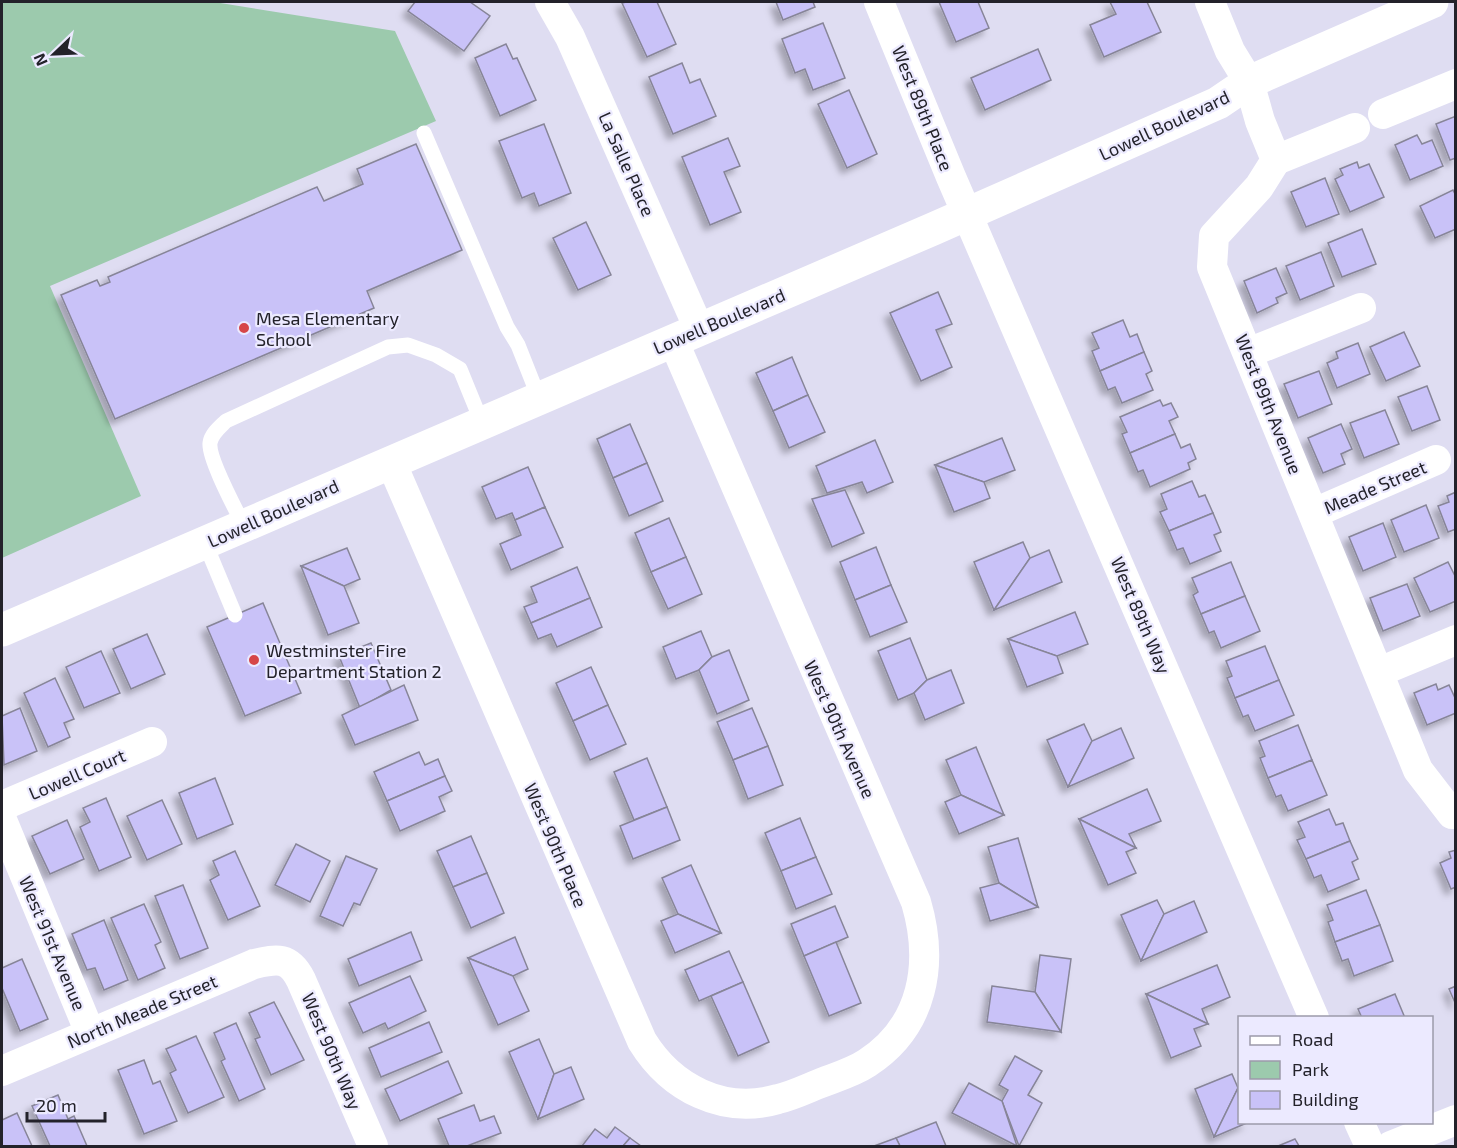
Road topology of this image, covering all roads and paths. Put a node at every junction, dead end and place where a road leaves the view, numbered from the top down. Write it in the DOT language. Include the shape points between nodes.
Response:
graph roads {
  1 [pos="550,2"];
  2 [pos="879,2"];
  3 [pos="1210,2"];
  4 [pos="1432,2"];
  5 [pos="1249,82"];
  6 [pos="1455,84"];
  7 [pos="1383,114"];
  8 [pos="1355,128"];
  9 [pos="424,133"];
  10 [pos="1276,160"];
  11 [pos="967,214"];
  12 [pos="1361,308"];
  13 [pos="686,334"];
  14 [pos="1248,353"];
  15 [pos="539,398"];
  16 [pos="482,423"];
  17 [pos="1436,460"];
  18 [pos="391,462"];
  19 [pos="1314,513"];
  20 [pos="243,526"];
  21 [pos="205,543"];
  22 [pos="235,615"];
  23 [pos="2,630"];
  24 [pos="1455,640"];
  25 [pos="1379,672"];
  26 [pos="152,742"];
  27 [pos="2,806"];
  28 [pos="1454,814"];
  29 [pos="2,820"];
  30 [pos="285,960"];
  31 [pos="1314,1016"];
  32 [pos="90,1033"];
  33 [pos="2,1071"];
  34 [pos="819,1084"];
  35 [pos="1455,1120"];
  36 [pos="1360,1124"];
  37 [pos="373,1146"];
  38 [pos="1370,1146"];
  39 [pos="1391,1146"];
  1 -- 13 [label="street, La Salle Place" via="570,38"];
  2 -- 11 [label="street, West 89th Place"];
  3 -- 5 [label="street" via="1230,51"];
  4 -- 5 [label="street, Lowell Boulevard"];
  5 -- 10 [label="street"];
  5 -- 11 [label="street, Lowell Boulevard" via="1218,103"];
  6 -- 7 [label="street"];
  8 -- 10 [label="street"];
  9 -- 15 [label="lane"];
  10 -- 14 [label="street, West 89th Avenue" via="1259,187 1214,236 1212,267"];
  11 -- 13 [label="street, Lowell Boulevard"];
  11 -- 31 [label="street, West 89th Way"];
  12 -- 14 [label="street"];
  13 -- 15 [label="street, Lowell Boulevard"];
  13 -- 34 [label="street, West 90th Avenue" via="923,927 923,978 902,1029 865,1064"];
  14 -- 19 [label="street, West 89th Avenue"];
  15 -- 16 [label="street, Lowell Boulevard"];
  16 -- 18 [label="street, Lowell Boulevard"];
  16 -- 20 [label="lane" via="459,369 408,345 388,347 226,421 215,431 210,443 212,456"];
  17 -- 19 [label="street, Meade Street"];
  18 -- 20 [label="street, Lowell Boulevard"];
  18 -- 34 [label="street, West 90th Place" via="650,1055 680,1084 717,1101 778,1100"];
  19 -- 25 [label="street, West 89th Avenue"];
  20 -- 21 [label="street, Lowell Boulevard"];
  21 -- 22 [label="lane"];
  21 -- 23 [label="street, Lowell Boulevard"];
  24 -- 25 [label="street"];
  25 -- 28 [label="street, West 89th Avenue" via="1418,770"];
  26 -- 27 [label="street, Lowell Court"];
  29 -- 32 [label="street, West 91st Avenue"];
  30 -- 32 [label="street, North Meade Street" via="277,958 254,964"];
  30 -- 37 [label="street, West 90th Way" via="296,969"];
  32 -- 33 [label="street, North Meade Street"];
  35 -- 39 [label="street"];
  36 -- 38 [label="street"];
}
